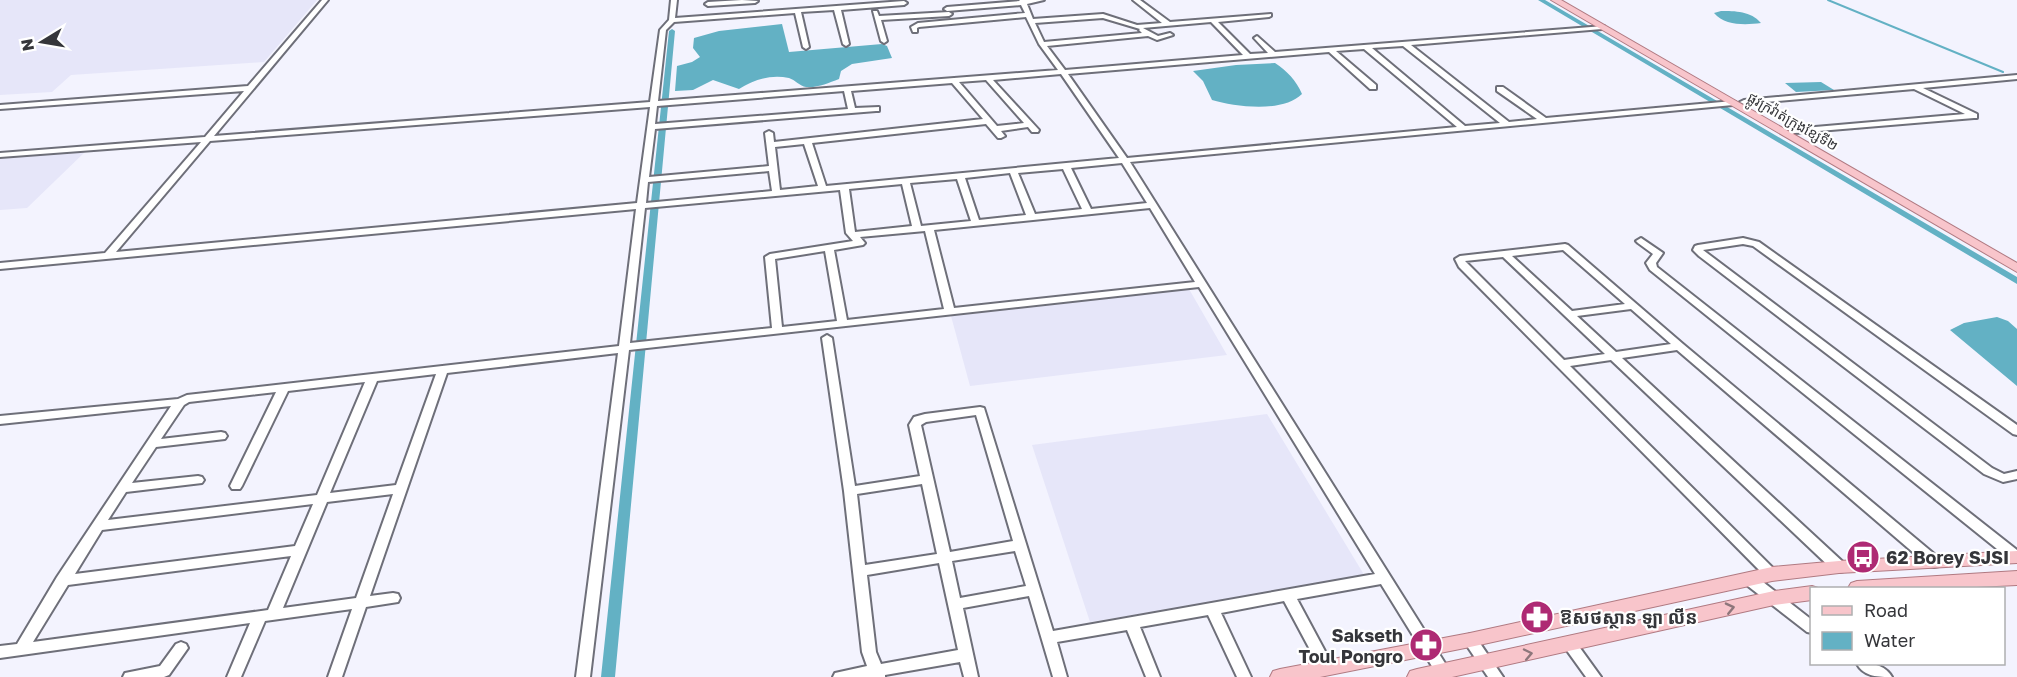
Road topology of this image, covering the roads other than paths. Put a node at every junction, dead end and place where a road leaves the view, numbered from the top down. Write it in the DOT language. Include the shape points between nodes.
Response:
graph roads {
  1 [pos="325,0"];
  2 [pos="674,0"];
  3 [pos="792,0"];
  4 [pos="832,0"];
  5 [pos="943,0"];
  6 [pos="1041,0"];
  7 [pos="1136,0"];
  8 [pos="1555,0"];
  9 [pos="1566,0"];
  10 [pos="755,1"];
  11 [pos="1023,2"];
  12 [pos="873,3"];
  13 [pos="904,3"];
  14 [pos="708,4"];
  15 [pos="835,8"];
  16 [pos="795,11"];
  17 [pos="948,12"];
  18 [pos="755,14"];
  19 [pos="1269,15"];
  20 [pos="877,18"];
  21 [pos="1030,18"];
  22 [pos="672,20"];
  23 [pos="1213,20"];
  24 [pos="952,22"];
  25 [pos="1168,24"];
  26 [pos="1612,26"];
  27 [pos="1137,27"];
  28 [pos="1599,28"];
  29 [pos="915,31"];
  30 [pos="1148,34"];
  31 [pos="1170,35"];
  32 [pos="1257,38"];
  33 [pos="884,41"];
  34 [pos="1404,43"];
  35 [pos="846,44"];
  36 [pos="1042,44"];
  37 [pos="1365,46"];
  38 [pos="806,47"];
  39 [pos="1330,49"];
  40 [pos="1273,54"];
  41 [pos="1248,56"];
  42 [pos="1062,72"];
  43 [pos="2017,77"];
  44 [pos="988,78"];
  45 [pos="954,81"];
  46 [pos="1914,86"];
  47 [pos="1373,87"];
  48 [pos="252,88"];
  49 [pos="847,89"];
  50 [pos="1500,89"];
  51 [pos="801,93"];
  52 [pos="1744,102"];
  53 [pos="661,103"];
  54 [pos="1724,104"];
  55 [pos="0,107"];
  56 [pos="876,109"];
  57 [pos="852,111"];
  58 [pos="803,115"];
  59 [pos="1543,120"];
  60 [pos="988,122"];
  61 [pos="1507,124"];
  62 [pos="654,126"];
  63 [pos="1464,128"];
  64 [pos="995,129"];
  65 [pos="1795,131"];
  66 [pos="769,133"];
  67 [pos="1001,136"];
  68 [pos="208,139"];
  69 [pos="807,141"];
  70 [pos="771,145"];
  71 [pos="0,155"];
  72 [pos="1123,160"];
  73 [pos="1065,165"];
  74 [pos="774,168"];
  75 [pos="1013,170"];
  76 [pos="960,175"];
  77 [pos="648,180"];
  78 [pos="905,180"];
  79 [pos="844,186"];
  80 [pos="823,188"];
  81 [pos="776,192"];
  82 [pos="649,204"];
  83 [pos="1153,205"];
  84 [pos="1088,212"];
  85 [pos="1032,218"];
  86 [pos="976,223"];
  87 [pos="929,228"];
  88 [pos="917,229"];
  89 [pos="854,235"];
  90 [pos="1641,241"];
  91 [pos="829,249"];
  92 [pos="1505,254"];
  93 [pos="108,256"];
  94 [pos="2017,258"];
  95 [pos="0,266"];
  96 [pos="2017,268"];
  97 [pos="1201,284"];
  98 [pos="1632,306"];
  99 [pos="950,311"];
  100 [pos="1571,314"];
  101 [pos="843,323"];
  102 [pos="777,331"];
  103 [pos="827,338"];
  104 [pos="1678,346"];
  105 [pos="630,347"];
  106 [pos="1614,355"];
  107 [pos="1562,364"];
  108 [pos="442,371"];
  109 [pos="372,379"];
  110 [pos="283,388"];
  111 [pos="180,402"];
  112 [pos="0,420"];
  113 [pos="2017,431"];
  114 [pos="221,436"];
  115 [pos="151,444"];
  116 [pos="2017,475"];
  117 [pos="927,479"];
  118 [pos="198,480"];
  119 [pos="236,486"];
  120 [pos="122,488"];
  121 [pos="400,489"];
  122 [pos="850,491"];
  123 [pos="322,498"];
  124 [pos="98,526"];
  125 [pos="1020,545"];
  126 [pos="301,550"];
  127 [pos="945,557"];
  128 [pos="2017,557"];
  129 [pos="1934,562"];
  130 [pos="1839,567"];
  131 [pos="860,571"];
  132 [pos="1772,574"];
  133 [pos="1383,578"];
  134 [pos="1749,579"];
  135 [pos="2017,579"];
  136 [pos="62,581"];
  137 [pos="1875,587"];
  138 [pos="1034,590"];
  139 [pos="1810,593"];
  140 [pos="1288,595"];
  141 [pos="393,598"];
  142 [pos="1774,598"];
  143 [pos="360,603"];
  144 [pos="955,604"];
  145 [pos="1212,609"];
  146 [pos="267,615"];
  147 [pos="1131,623"];
  148 [pos="1810,626"];
  149 [pos="1048,638"];
  150 [pos="1470,639"];
  151 [pos="1570,645"];
  152 [pos="181,648"];
  153 [pos="1427,648"];
  154 [pos="21,649"];
  155 [pos="0,652"];
  156 [pos="966,655"];
  157 [pos="1867,665"];
  158 [pos="1327,668"];
  159 [pos="1491,670"];
  160 [pos="1443,672"];
  161 [pos="877,674"];
  162 [pos="130,677"];
  163 [pos="234,677"];
  164 [pos="335,677"];
  165 [pos="584,677"];
  166 [pos="840,677"];
  167 [pos="971,677"];
  168 [pos="1060,677"];
  169 [pos="1153,677"];
  170 [pos="1244,677"];
  171 [pos="1280,677"];
  172 [pos="1417,677"];
  173 [pos="1594,677"];
  174 [pos="1885,677"];
  1 -- 48 [label="street"];
  2 -- 22 [label="street"];
  3 -- 16 [label="street"];
  4 -- 15 [label="street"];
  5 -- 17 [label="street"];
  6 -- 11 [label="street"];
  7 -- 25 [label="street"];
  8 -- 28 [label="main road, ផ្លូវក្រវ៉ាត់ក្រុងខ្សែទី២"];
  9 -- 26 [label="main road, ផ្លូវក្រវ៉ាត់ក្រុងខ្សែទី២"];
  10 -- 14 [label="street"];
  10 -- 18 [label="street"];
  11 -- 17 [label="street"];
  11 -- 21 [label="street"];
  12 -- 13 [label="street"];
  12 -- 15 [label="street"];
  12 -- 20 [label="street"];
  15 -- 16 [label="street"];
  15 -- 35 [label="street"];
  16 -- 18 [label="street"];
  16 -- 38 [label="street"];
  17 -- 20 [label="street"];
  17 -- 24 [label="street"];
  18 -- 22 [label="street"];
  19 -- 23 [label="street"];
  20 -- 33 [label="street"];
  21 -- 24 [label="street"];
  21 -- 27 [label="street" via="1103,16"];
  21 -- 36 [label="street"];
  22 -- 53 [label="street" via="663,30"];
  23 -- 25 [label="street"];
  23 -- 41 [label="street"];
  24 -- 29 [label="street" via="918,25"];
  25 -- 27 [label="street"];
  26 -- 28 [label="main road"];
  26 -- 52 [label="main road, ផ្លូវក្រវ៉ាត់ក្រុងខ្សែទី២"];
  27 -- 30 [label="street"];
  28 -- 34 [label="street"];
  28 -- 54 [label="main road, ផ្លូវក្រវ៉ាត់ក្រុងខ្សែទី២"];
  30 -- 31 [label="street" via="1157,38"];
  30 -- 36 [label="street"];
  32 -- 40 [label="street"];
  34 -- 37 [label="street"];
  34 -- 61 [label="street"];
  36 -- 42 [label="street"];
  37 -- 39 [label="street"];
  37 -- 63 [label="street"];
  39 -- 40 [label="street"];
  39 -- 47 [label="street"];
  40 -- 41 [label="street"];
  41 -- 42 [label="street"];
  42 -- 44 [label="street"];
  42 -- 72 [label="street"];
  43 -- 46 [label="street"];
  44 -- 45 [label="street"];
  44 -- 64 [label="street" via="1033,127"];
  45 -- 49 [label="street"];
  45 -- 60 [label="street"];
  46 -- 52 [label="street"];
  46 -- 65 [label="street" via="1974,116"];
  48 -- 55 [label="street"];
  48 -- 68 [label="street"];
  49 -- 51 [label="street"];
  49 -- 57 [label="street"];
  50 -- 59 [label="street"];
  51 -- 53 [label="street"];
  51 -- 58 [label="street"];
  52 -- 54 [label="main road"];
  52 -- 65 [label="main road, ផ្លូវក្រវ៉ាត់ក្រុងខ្សែទី២"];
  53 -- 62 [label="street"];
  53 -- 68 [label="street"];
  54 -- 59 [label="street"];
  54 -- 96 [label="main road, ផ្លូវក្រវ៉ាត់ក្រុងខ្សែទី២"];
  56 -- 57 [label="street"];
  57 -- 58 [label="street"];
  58 -- 62 [label="street"];
  59 -- 61 [label="street"];
  60 -- 64 [label="street"];
  60 -- 69 [label="street"];
  61 -- 63 [label="street"];
  62 -- 77 [label="street"];
  63 -- 72 [label="street"];
  64 -- 67 [label="street"];
  65 -- 94 [label="main road, ផ្លូវក្រវ៉ាត់ក្រុងខ្សែទី២"];
  66 -- 70 [label="street"];
  68 -- 71 [label="street"];
  68 -- 93 [label="street"];
  69 -- 70 [label="street"];
  69 -- 80 [label="street"];
  70 -- 74 [label="street"];
  72 -- 73 [label="street"];
  72 -- 83 [label="street"];
  73 -- 75 [label="street"];
  73 -- 84 [label="street"];
  74 -- 77 [label="street" via="718,170"];
  74 -- 81 [label="street"];
  75 -- 76 [label="street"];
  75 -- 85 [label="street"];
  76 -- 78 [label="street"];
  76 -- 86 [label="street"];
  77 -- 82 [label="street"];
  78 -- 79 [label="street"];
  78 -- 88 [label="street"];
  79 -- 80 [label="street"];
  79 -- 89 [label="street"];
  80 -- 81 [label="street"];
  81 -- 82 [label="street"];
  82 -- 93 [label="street"];
  82 -- 105 [label="street"];
  83 -- 84 [label="street"];
  83 -- 97 [label="street"];
  84 -- 85 [label="street"];
  85 -- 86 [label="street"];
  86 -- 87 [label="street"];
  87 -- 88 [label="street"];
  87 -- 99 [label="street"];
  88 -- 89 [label="street"];
  89 -- 91 [label="street" via="860,243"];
  90 -- 128 [label="street" via="1658,253 1651,263 1653,268"];
  91 -- 101 [label="street"];
  91 -- 102 [label="street" via="770,257"];
  92 -- 98 [label="street" via="1564,247"];
  92 -- 100 [label="street"];
  92 -- 107 [label="street" via="1459,261"];
  93 -- 95 [label="street"];
  97 -- 99 [label="street"];
  97 -- 133 [label="street"];
  98 -- 100 [label="street"];
  98 -- 104 [label="street"];
  99 -- 101 [label="street"];
  100 -- 106 [label="street"];
  101 -- 102 [label="street"];
  102 -- 105 [label="street"];
  103 -- 122 [label="street"];
  104 -- 106 [label="street"];
  104 -- 129 [label="street"];
  105 -- 108 [label="street"];
  105 -- 165 [label="street"];
  106 -- 107 [label="street"];
  106 -- 130 [label="street"];
  107 -- 132 [label="street"];
  108 -- 109 [label="street"];
  108 -- 121 [label="street"];
  109 -- 110 [label="street"];
  109 -- 123 [label="street"];
  110 -- 111 [label="street"];
  110 -- 119 [label="street"];
  111 -- 112 [label="street"];
  111 -- 115 [label="street"];
  113 -- 116 [label="street" via="1756,244 1743,241 1698,248 1988,471 2003,478"];
  114 -- 115 [label="street"];
  115 -- 120 [label="street"];
  117 -- 122 [label="street"];
  117 -- 125 [label="street" via="915,428 918,420 980,411"];
  117 -- 127 [label="street"];
  118 -- 120 [label="street"];
  120 -- 124 [label="street"];
  121 -- 123 [label="street"];
  121 -- 143 [label="street"];
  122 -- 131 [label="street"];
  123 -- 124 [label="street"];
  123 -- 126 [label="street"];
  124 -- 136 [label="street"];
  125 -- 127 [label="street"];
  125 -- 138 [label="street"];
  126 -- 136 [label="street"];
  126 -- 146 [label="street"];
  127 -- 131 [label="street"];
  127 -- 144 [label="street"];
  128 -- 129 [label="main road"];
  129 -- 130 [label="main road"];
  130 -- 132 [label="main road"];
  131 -- 161 [label="street" via="869,652"];
  132 -- 134 [label="main road"];
  133 -- 140 [label="street"];
  133 -- 153 [label="street"];
  134 -- 142 [label="street"];
  134 -- 150 [label="main road"];
  135 -- 137 [label="main road"];
  136 -- 154 [label="street"];
  138 -- 144 [label="street"];
  138 -- 149 [label="street"];
  139 -- 142 [label="main road"];
  140 -- 145 [label="street"];
  140 -- 158 [label="street"];
  141 -- 143 [label="street"];
  142 -- 148 [label="street"];
  151 -- 142 [label="main road, one-way"];
  143 -- 146 [label="street"];
  143 -- 164 [label="street"];
  144 -- 156 [label="street"];
  145 -- 147 [label="street"];
  145 -- 170 [label="street"];
  146 -- 154 [label="street"];
  146 -- 163 [label="street"];
  147 -- 149 [label="street"];
  147 -- 169 [label="street"];
  149 -- 168 [label="street"];
  150 -- 153 [label="main road"];
  150 -- 159 [label="street"];
  159 -- 151 [label="main road, one-way"];
  151 -- 173 [label="street"];
  152 -- 162 [label="street" via="164,671"];
  153 -- 158 [label="main road"];
  153 -- 160 [label="street"];
  154 -- 155 [label="street"];
  156 -- 161 [label="street"];
  156 -- 167 [label="street"];
  157 -- 174 [label="street"];
  158 -- 171 [label="main road"];
  159 -- 160 [label="main road"];
  160 -- 172 [label="main road"];
  161 -- 166 [label="street"];
}
